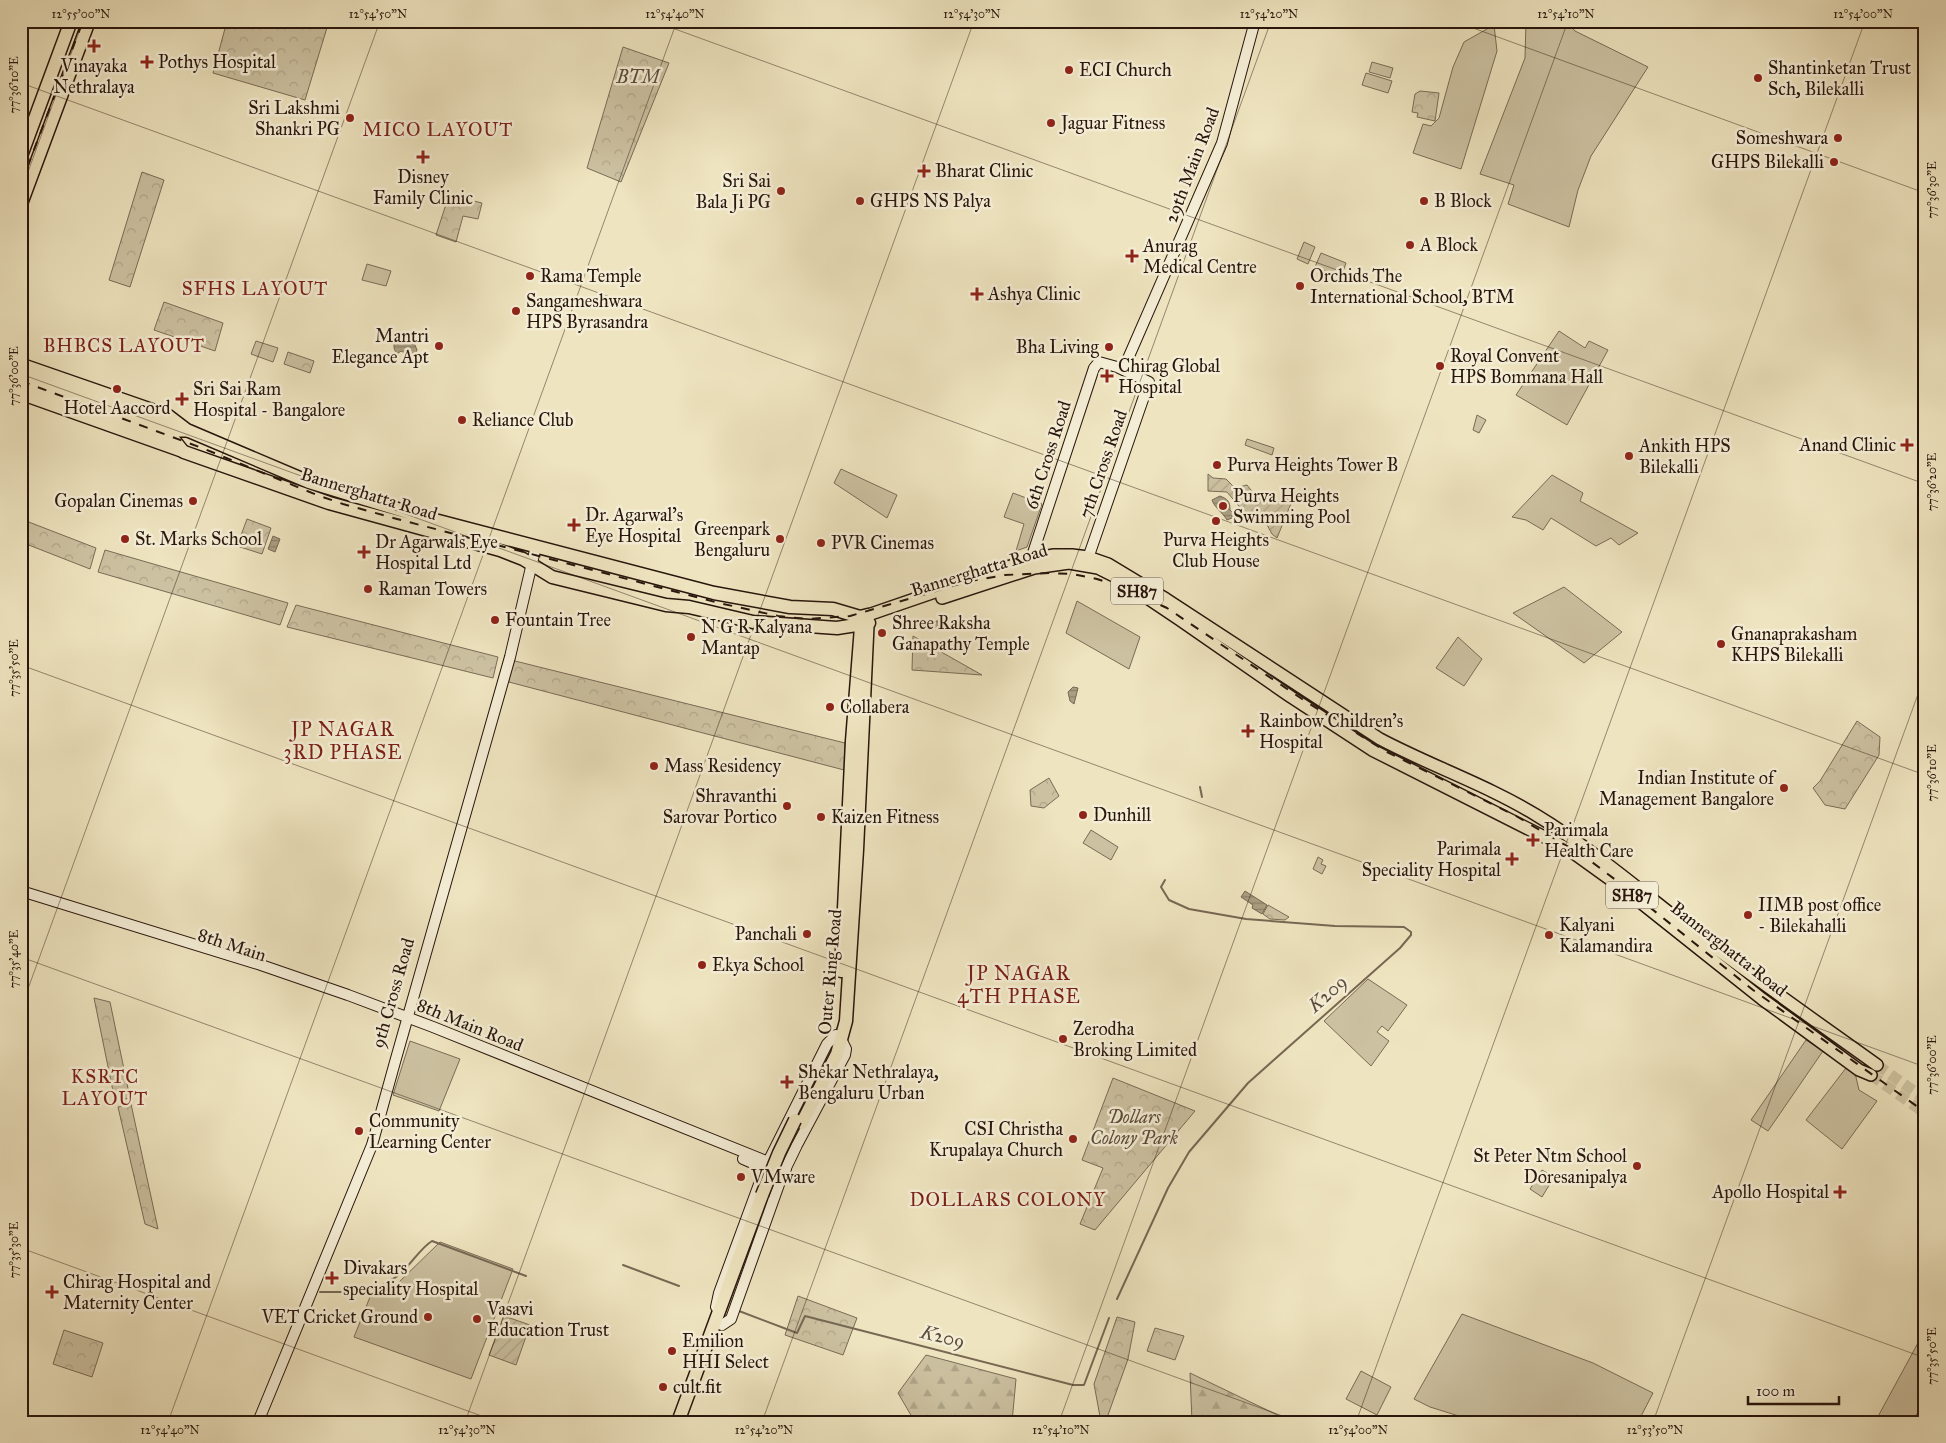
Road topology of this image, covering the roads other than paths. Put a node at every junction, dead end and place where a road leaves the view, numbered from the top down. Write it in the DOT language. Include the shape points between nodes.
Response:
graph roads {
  1 [pos="70,21"];
  2 [pos="75,21"];
  3 [pos="88,21"];
  4 [pos="1250,21"];
  5 [pos="1255,21"];
  6 [pos="21,156"];
  7 [pos="21,166"];
  8 [pos="21,194"];
  9 [pos="21,204"];
  10 [pos="21,364"];
  11 [pos="1120,368"];
  12 [pos="21,373"];
  13 [pos="21,383"];
  14 [pos="21,394"];
  15 [pos="189,431"];
  16 [pos="184,452"];
  17 [pos="536,546"];
  18 [pos="1087,561"];
  19 [pos="531,563"];
  20 [pos="1033,564"];
  21 [pos="865,620"];
  22 [pos="21,891"];
  23 [pos="21,896"];
  24 [pos="405,1018"];
  25 [pos="431,1032"];
  26 [pos="839,1038"];
  27 [pos="767,1165"];
  28 [pos="784,1173"];
  29 [pos="718,1324"];
  30 [pos="254,1422"];
  31 [pos="258,1422"];
  32 [pos="678,1422"];
  33 [pos="686,1422"];
  1 -- 6 [label="highway"];
  2 -- 7 [label="main road"];
  3 -- 8 [label="main road"];
  3 -- 9 [label="highway"];
  4 -- 11 [label="main road, 29th Main Road" via="1219,136"];
  5 -- 11 [label="main road, 29th Main Road" via="1222,143"];
  10 -- 15 [label="main road" via="168,415"];
  11 -- 18 [label="main road, 7th Cross Road" via="1149,382"];
  11 -- 20 [label="main road, 6th Cross Road" via="1099,362 1094,368"];
  12 -- 15 [label="main road" via="180,431"];
  13 -- 16 [label="main road" via="173,438"];
  14 -- 16 [label="main road"];
  15 -- 17 [label="highway, Bannerghatta Road" via="334,491"];
  16 -- 19 [label="highway, Bannerghatta Road" via="329,503"];
  17 -- 19 [label="main road, 9th Cross Road"];
  17 -- 21 [label="highway, Bannerghatta Road" via="714,593 790,607 832,609"];
  18 -- 18 [label="main road, Bannerghatta Road / SH87" via="1116,577 1372,750 1568,849 1859,1070 1874,1070 1624,876 1544,820 1380,739 1166,599 1108,564"];
  18 -- 20 [label="main road, Bannerghatta Road / SH87" via="1054,555"];
  19 -- 21 [label="highway, Bannerghatta Road" via="552,577 666,606 689,607 753,622 828,628"];
  19 -- 24 [label="main road, 9th Cross Road" via="506,674"];
  20 -- 21 [label="main road, Bannerghatta Road / SH87"];
  21 -- 26 [label="highway, Outer Ring Road" via="852,741"];
  22 -- 24 [label="main road, 8th Main Road" via="261,965"];
  23 -- 24 [label="main road, 8th Main"];
  24 -- 25 [label="main road, 8th Main"];
  24 -- 27 [label="main road, 8th Main Road"];
  24 -- 30 [label="main road, 9th Cross Road" via="367,1143"];
  24 -- 31 [label="main road, 9th Cross Road" via="372,1145"];
  25 -- 27 [label="main road, 8th Main Road"];
  26 -- 27 [label="main road, Outer Ring Road" via="827,1044"];
  26 -- 28 [label="main road" via="846,1049 844,1055"];
  26 -- 29 [label="highway, Outer Ring Road" via="832,1067 799,1121 786,1156 765,1196"];
  27 -- 28 [label="main road, 8th Main Road"];
  27 -- 29 [label="main road, Outer Ring Road" via="719,1294 714,1314"];
  28 -- 29 [label="main road" via="731,1319"];
  29 -- 32 [label="highway, Outer Ring Road"];
  29 -- 33 [label="highway, Outer Ring Road"];
}
